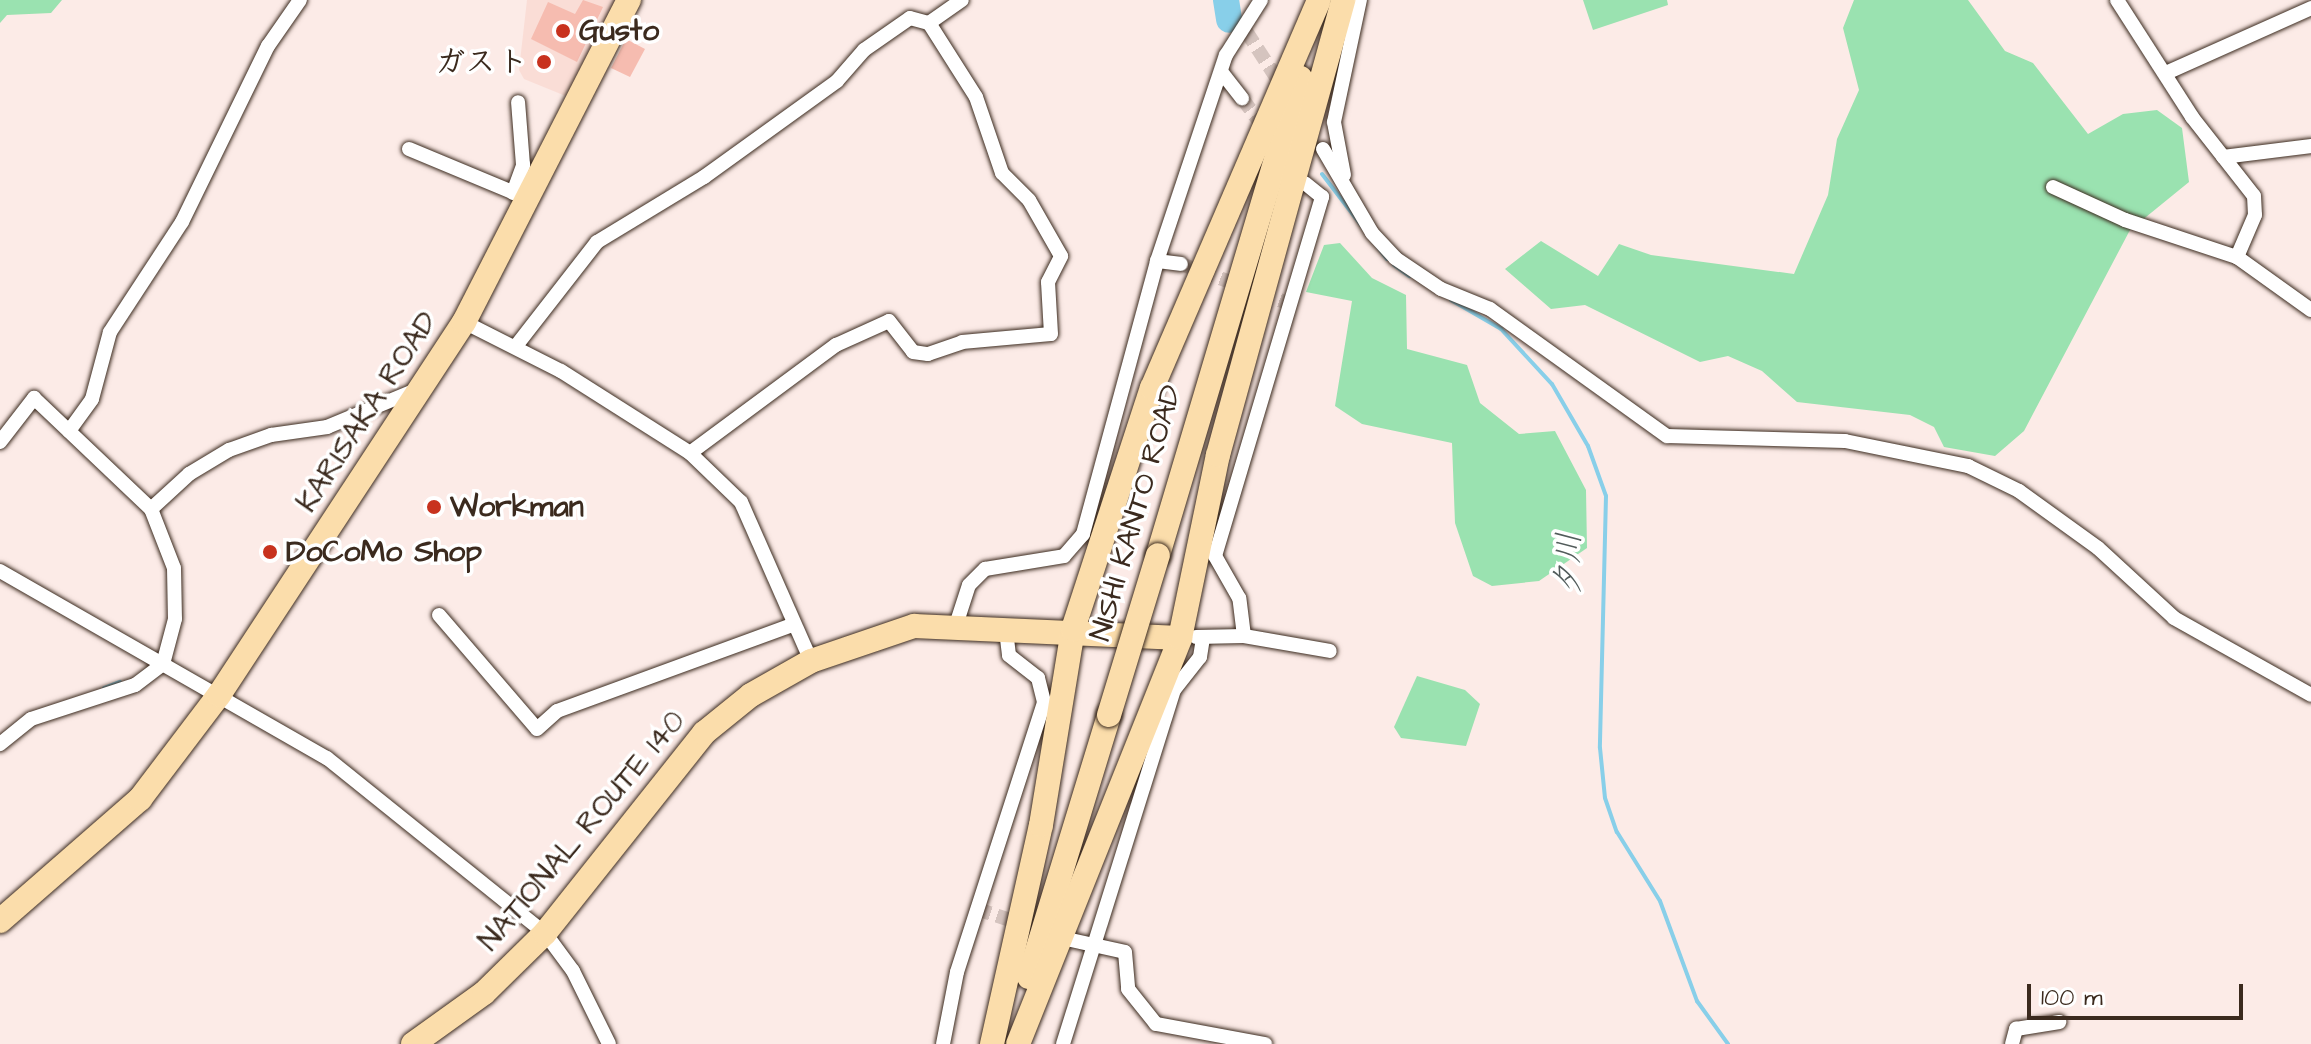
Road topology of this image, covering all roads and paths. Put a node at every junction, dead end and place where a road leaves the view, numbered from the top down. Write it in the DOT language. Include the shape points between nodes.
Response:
graph roads {
  1 [pos="300,0"];
  2 [pos="629,0"];
  3 [pos="962,0"];
  4 [pos="1261,0"];
  5 [pos="1319,0"];
  6 [pos="1326,0"];
  7 [pos="1343,0"];
  8 [pos="1360,0"];
  9 [pos="2117,0"];
  10 [pos="2311,8"];
  11 [pos="929,23"];
  12 [pos="2166,73"];
  13 [pos="1223,74"];
  14 [pos="1242,98"];
  15 [pos="518,102"];
  16 [pos="2311,146"];
  17 [pos="409,149"];
  18 [pos="1323,149"];
  19 [pos="2223,157"];
  20 [pos="1305,183"];
  21 [pos="1347,187"];
  22 [pos="2053,187"];
  23 [pos="521,196"];
  24 [pos="2237,257"];
  25 [pos="1157,261"];
  26 [pos="1181,264"];
  27 [pos="2311,310"];
  28 [pos="464,322"];
  29 [pos="516,346"];
  30 [pos="424,386"];
  31 [pos="69,431"];
  32 [pos="0,442"];
  33 [pos="690,453"];
  34 [pos="151,509"];
  35 [pos="0,571"];
  36 [pos="439,615"];
  37 [pos="792,625"];
  38 [pos="955,628"];
  39 [pos="1006,629"];
  40 [pos="1073,629"];
  41 [pos="1244,636"];
  42 [pos="1191,638"];
  43 [pos="1330,651"];
  44 [pos="811,661"];
  45 [pos="163,664"];
  46 [pos="219,695"];
  47 [pos="2311,695"];
  48 [pos="0,744"];
  49 [pos="0,921"];
  50 [pos="545,933"];
  51 [pos="1071,940"];
  52 [pos="1096,946"];
  53 [pos="2059,1022"];
  54 [pos="413,1044"];
  55 [pos="609,1044"];
  56 [pos="943,1044"];
  57 [pos="992,1044"];
  58 [pos="1009,1044"];
  59 [pos="1018,1044"];
  60 [pos="1063,1044"];
  61 [pos="1265,1044"];
  62 [pos="2012,1044"];
  1 -- 31 [label="street" via="268,46 182,222 110,332 92,399"];
  2 -- 23 [label="highway, KARISAKA ROAD"];
  3 -- 11 [label="street"];
  4 -- 13 [label="street" via="1226,55"];
  5 -- 40 [label="highway" via="1152,388"];
  6 -- 58 [label="highway, NISHI KANTO ROAD, bridge"];
  7 -- 42 [label="highway" via="1284,233 1218,455"];
  8 -- 21 [label="street" via="1334,122"];
  9 -- 12 [label="street"];
  10 -- 12 [label="street"];
  11 -- 29 [label="street" via="910,18 864,50 837,81 704,177 597,242"];
  11 -- 33 [label="street" via="976,97 1002,173 1029,200 1061,256 1048,282 1051,334 962,342 928,354 913,352 889,321 836,345"];
  12 -- 19 [label="street"];
  13 -- 14 [label="street"];
  13 -- 25 [label="street"];
  15 -- 23 [label="street"];
  16 -- 19 [label="street"];
  17 -- 23 [label="street"];
  18 -- 21 [label="street"];
  19 -- 24 [label="street" via="2254,196 2255,215"];
  20 -- 41 [label="street" via="1322,197 1215,556 1239,598"];
  21 -- 47 [label="street" via="1372,233 1395,258 1441,289 1490,309 1667,436 1845,441 1968,466 2019,491 2098,548 2174,618"];
  22 -- 24 [label="street" via="2125,220"];
  23 -- 28 [label="highway, KARISAKA ROAD"];
  24 -- 27 [label="street"];
  25 -- 26 [label="street"];
  25 -- 38 [label="street" via="1083,534 1064,556 985,569 969,585"];
  28 -- 29 [label="street"];
  28 -- 30 [label="highway, KARISAKA ROAD"];
  29 -- 33 [label="street"];
  30 -- 34 [label="street" via="327,427 271,435 229,450 189,474"];
  30 -- 46 [label="highway, KARISAKA ROAD"];
  31 -- 32 [label="street" via="34,398"];
  31 -- 34 [label="street"];
  33 -- 37 [label="street" via="741,502"];
  34 -- 45 [label="street" via="174,568 175,619"];
  35 -- 45 [label="street"];
  36 -- 37 [label="street" via="537,729 557,711"];
  37 -- 44 [label="street"];
  38 -- 39 [label="highway, NATIONAL ROUTE 140"];
  38 -- 44 [label="highway, NATIONAL ROUTE 140" via="914,626"];
  39 -- 40 [label="highway, NATIONAL ROUTE 140"];
  39 -- 56 [label="street" via="1009,655 1038,678 1044,702 957,972"];
  40 -- 42 [label="highway, NATIONAL ROUTE 140"];
  40 -- 57 [label="highway" via="1041,825"];
  41 -- 42 [label="street"];
  41 -- 43 [label="street"];
  42 -- 52 [label="street" via="1200,657 1174,690"];
  42 -- 59 [label="highway"];
  44 -- 50 [label="highway, NATIONAL ROUTE 140" via="751,695 704,733"];
  45 -- 46 [label="street"];
  45 -- 48 [label="street" via="135,685 31,719"];
  46 -- 49 [label="highway, KARISAKA ROAD" via="140,799"];
  46 -- 50 [label="street" via="327,758"];
  50 -- 54 [label="highway, NATIONAL ROUTE 140" via="484,993"];
  50 -- 55 [label="street" via="573,971"];
  51 -- 52 [label="street"];
  52 -- 60 [label="street"];
  52 -- 61 [label="street" via="1125,952 1128,989 1156,1024"];
  53 -- 62 [label="street" via="2016,1029"];
}
